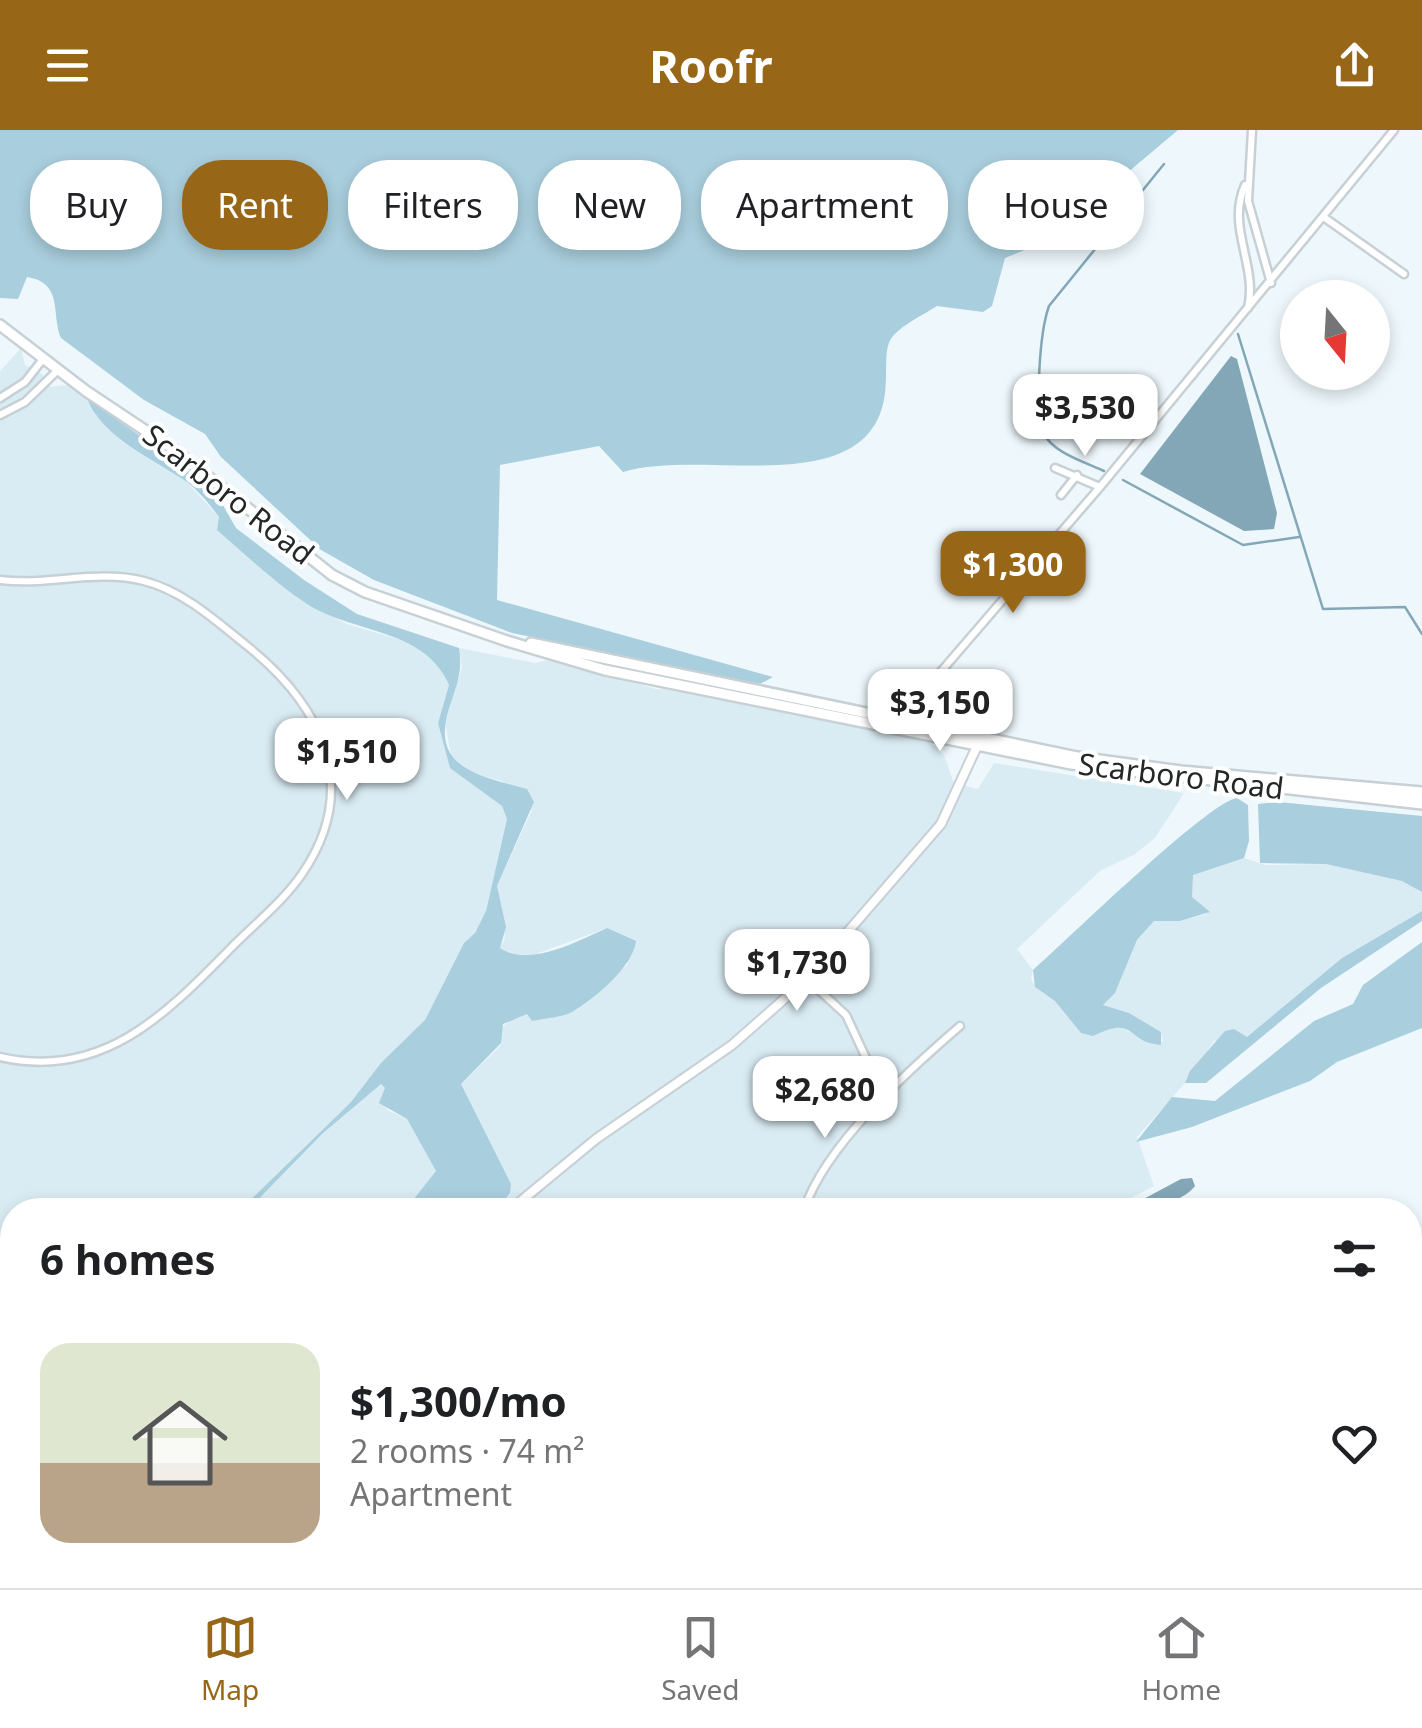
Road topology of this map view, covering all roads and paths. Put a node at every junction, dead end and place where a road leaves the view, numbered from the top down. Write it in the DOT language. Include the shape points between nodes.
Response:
graph roads {
  1 [pos="1252,130"];
  2 [pos="1394,130"];
  3 [pos="1246,180"];
  4 [pos="1325,218"];
  5 [pos="1404,274"];
  6 [pos="1271,282"];
  7 [pos="1247,309"];
  8 [pos="0,325"];
  9 [pos="43,359"];
  10 [pos="58,370"];
  11 [pos="0,398"];
  12 [pos="0,415"];
  13 [pos="1055,468"];
  14 [pos="1077,475"];
  15 [pos="1100,488"];
  16 [pos="1061,494"];
  17 [pos="0,580"];
  18 [pos="475,629"];
  19 [pos="932,682"];
  20 [pos="871,713"];
  21 [pos="902,723"];
  22 [pos="979,739"];
  23 [pos="1422,798"];
  24 [pos="806,979"];
  25 [pos="960,1026"];
  26 [pos="0,1057"];
  27 [pos="887,1091"];
  28 [pos="525,1198"];
  29 [pos="808,1198"];
  1 -- 3 [label="street"];
  2 -- 4 [label="street"];
  3 -- 6 [label="street"];
  3 -- 7 [label="street" via="1236,223 1253,287"];
  4 -- 5 [label="street"];
  4 -- 6 [label="street"];
  6 -- 7 [label="street"];
  7 -- 15 [label="street"];
  8 -- 9 [label="main road, Scarboro Road"];
  9 -- 10 [label="main road, Scarboro Road"];
  9 -- 11 [label="street"];
  10 -- 12 [label="street" via="26,402"];
  10 -- 18 [label="main road, Scarboro Road" via="174,449 332,574"];
  13 -- 14 [label="street"];
  14 -- 15 [label="street"];
  14 -- 16 [label="street"];
  15 -- 19 [label="street"];
  17 -- 26 [label="street" via="142,580 195,605 296,689 323,740 330,790 322,834 302,874 164,1016 89,1054 60,1060"];
  18 -- 20 [label="main road, Scarboro Road"];
  18 -- 21 [label="main road, Scarboro Road" via="605,670"];
  19 -- 20 [label="main road"];
  19 -- 21 [label="street"];
  20 -- 21 [label="main road, Scarboro Road"];
  21 -- 22 [label="main road, Scarboro Road"];
  22 -- 23 [label="main road, Scarboro Road" via="1134,766"];
  22 -- 23 [label="main road, Scarboro Road" via="1124,773"];
  22 -- 24 [label="street" via="941,824"];
  24 -- 27 [label="street" via="846,1015"];
  24 -- 28 [label="street" via="744,1035"];
  25 -- 27 [label="street"];
  27 -- 29 [label="street"];
}
